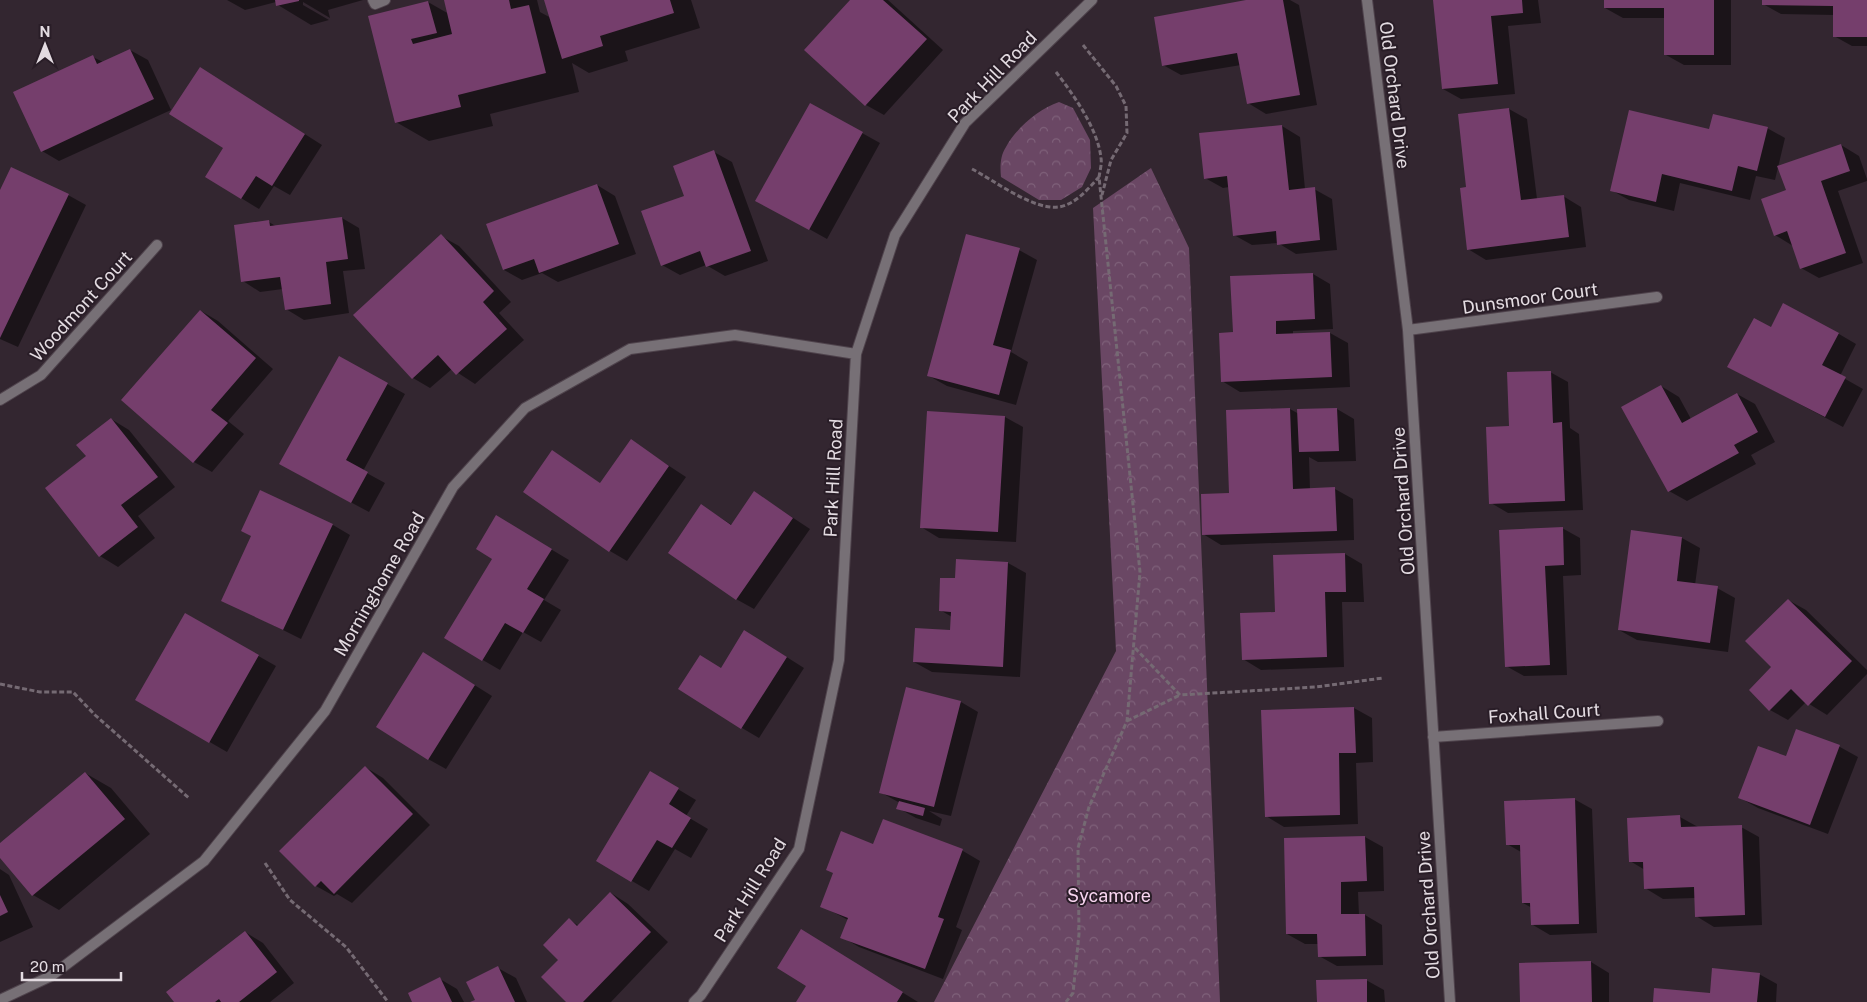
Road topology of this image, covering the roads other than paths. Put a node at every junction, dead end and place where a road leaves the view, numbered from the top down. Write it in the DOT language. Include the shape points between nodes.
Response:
graph roads {
  1 [pos="373,0"];
  2 [pos="385,0"];
  3 [pos="1092,0"];
  4 [pos="1367,0"];
  5 [pos="157,245"];
  6 [pos="1657,298"];
  7 [pos="1408,330"];
  8 [pos="856,354"];
  9 [pos="0,400"];
  10 [pos="1658,721"];
  11 [pos="1433,737"];
  12 [pos="0,1000"];
  13 [pos="694,1002"];
  14 [pos="1450,1002"];
  1 -- 2 [label="street" via="375,4"];
  3 -- 8 [label="street, Park Hill Road" via="965,123 895,235"];
  4 -- 7 [label="street, Old Orchard Drive"];
  5 -- 9 [label="street, Woodmont Court" via="41,375"];
  6 -- 7 [label="street, Dunsmoor Court"];
  7 -- 11 [label="street, Old Orchard Drive"];
  8 -- 12 [label="street, Morninghome Road" via="735,335 630,349 525,408 453,487 325,711 204,860 51,976"];
  8 -- 13 [label="street, Park Hill Road" via="839,660 799,850"];
  10 -- 11 [label="street, Foxhall Court"];
  11 -- 14 [label="street, Old Orchard Drive"];
}
